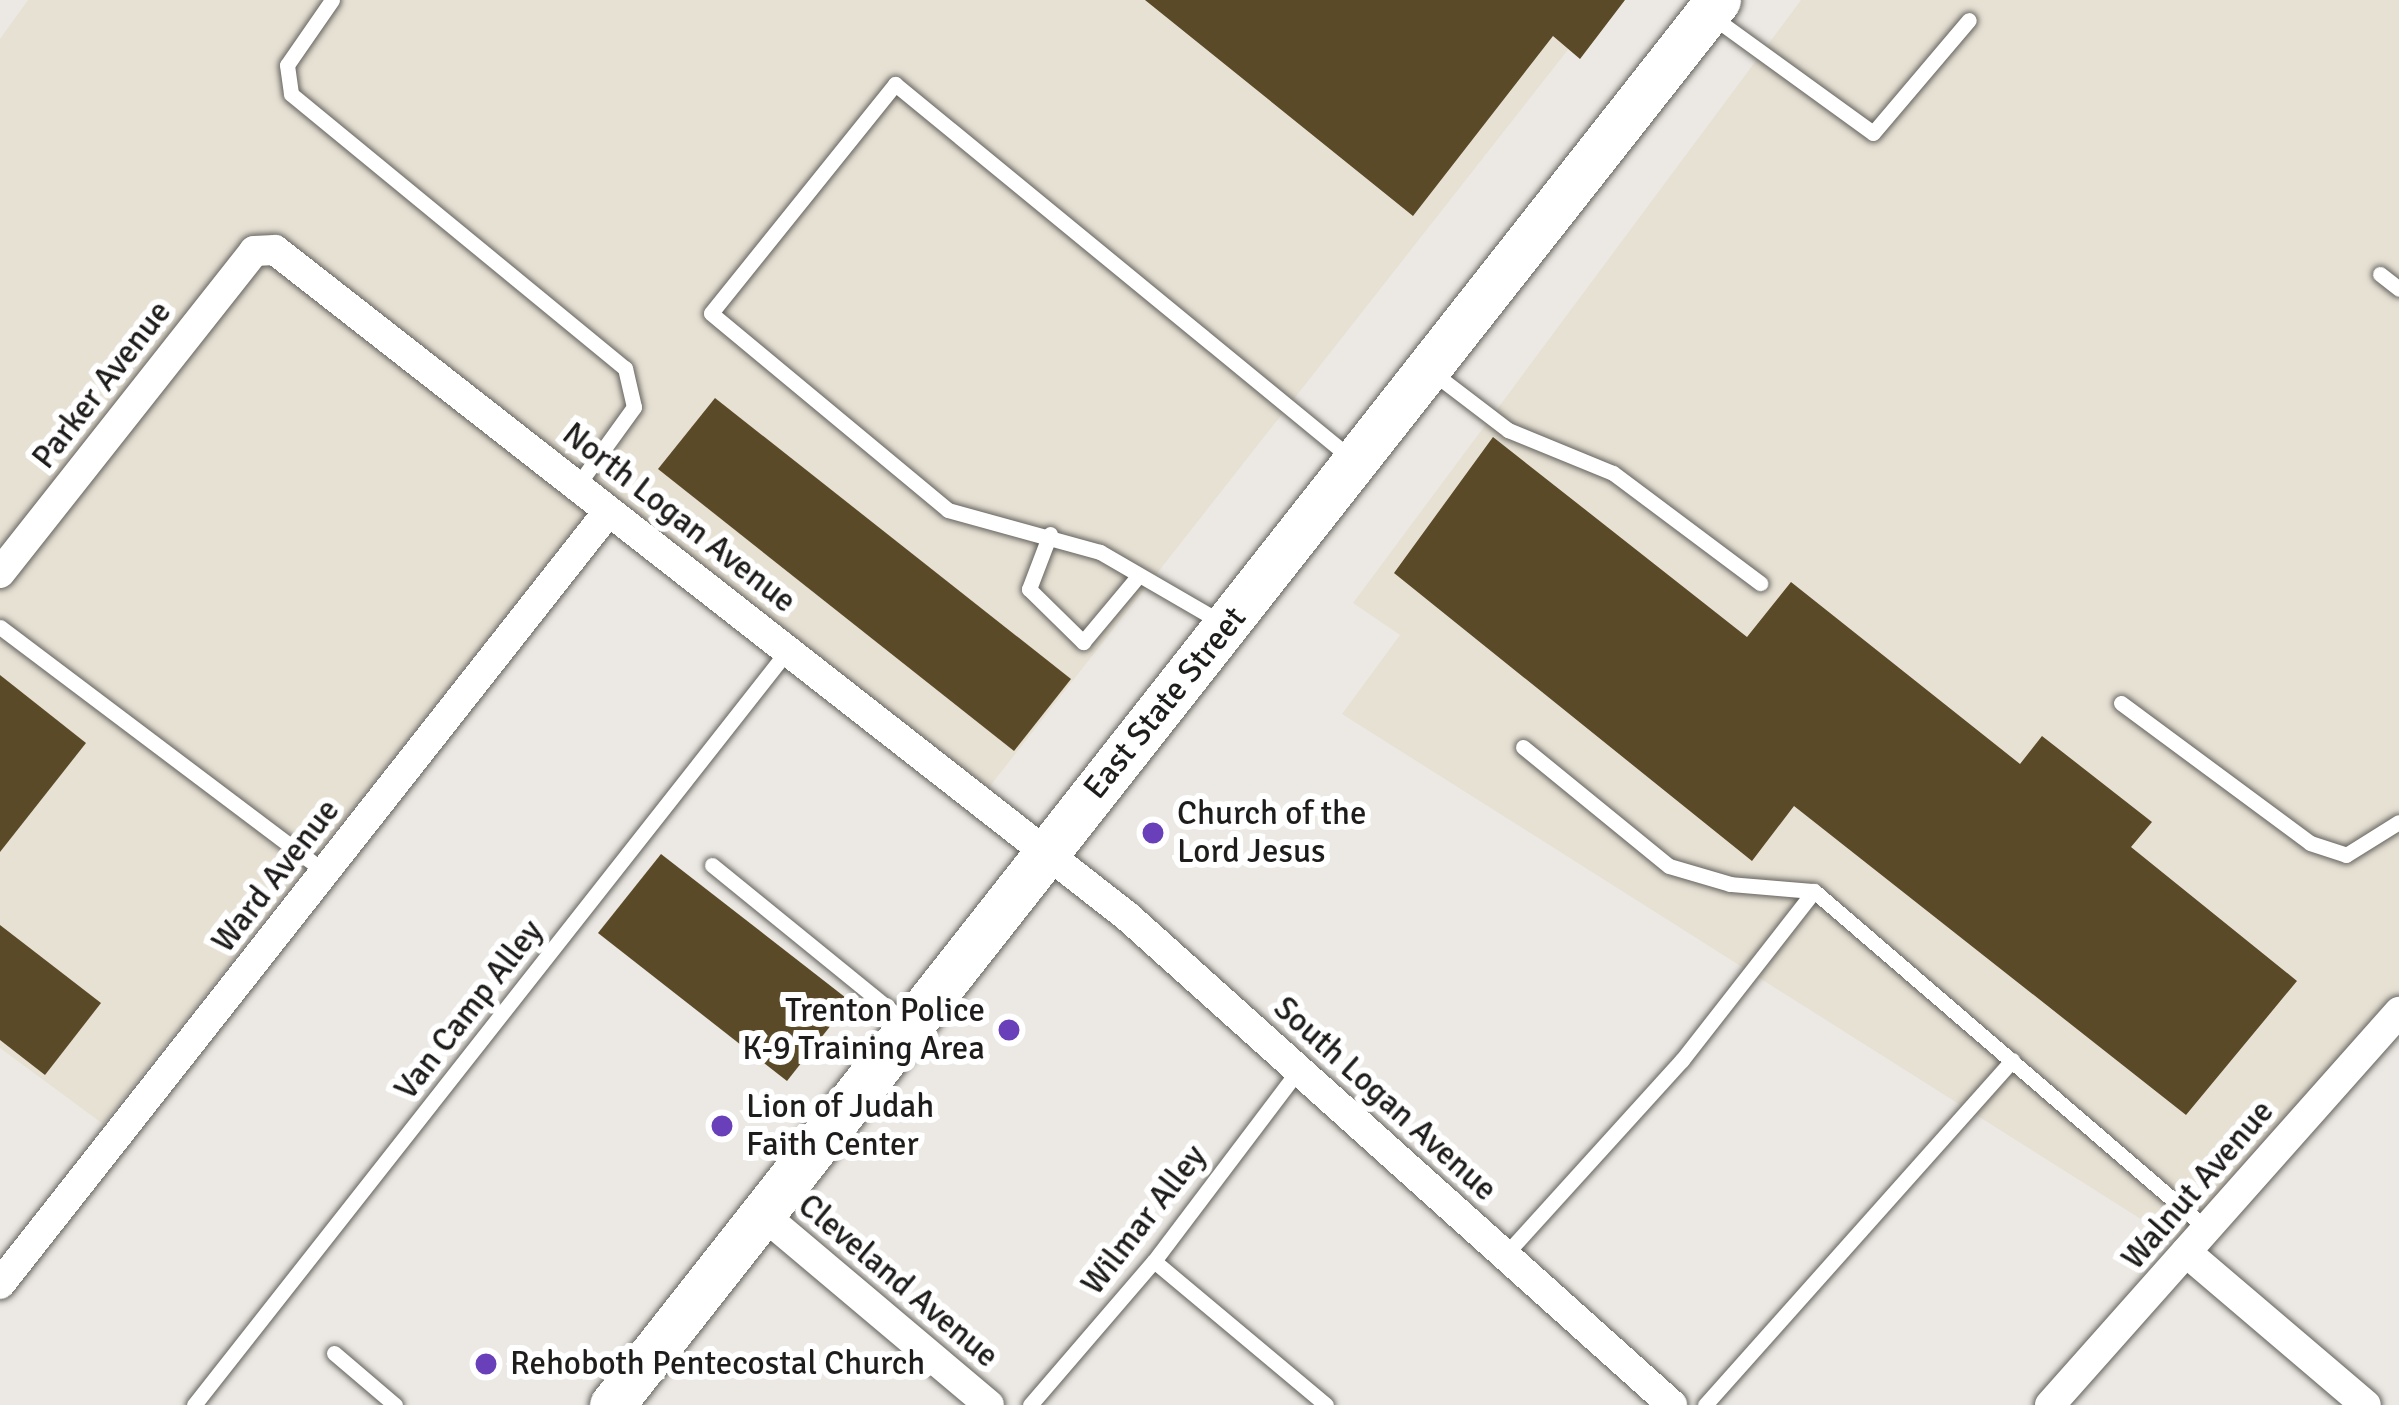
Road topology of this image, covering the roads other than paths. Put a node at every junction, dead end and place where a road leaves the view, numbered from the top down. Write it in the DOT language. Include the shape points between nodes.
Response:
graph roads {
  1 [pos="332,0"];
  2 [pos="1713,7"];
  3 [pos="1969,20"];
  4 [pos="264,245"];
  5 [pos="2380,274"];
  6 [pos="2399,289"];
  7 [pos="1430,370"];
  8 [pos="1356,463"];
  9 [pos="577,486"];
  10 [pos="608,512"];
  11 [pos="1050,535"];
  12 [pos="0,573"];
  13 [pos="1139,575"];
  14 [pos="1760,583"];
  15 [pos="1227,626"];
  16 [pos="0,627"];
  17 [pos="788,650"];
  18 [pos="2121,703"];
  19 [pos="1523,747"];
  20 [pos="2399,822"];
  21 [pos="1046,852"];
  22 [pos="712,865"];
  23 [pos="325,872"];
  24 [pos="1814,891"];
  25 [pos="2399,1012"];
  26 [pos="907,1024"];
  27 [pos="2012,1060"];
  28 [pos="1299,1069"];
  29 [pos="761,1214"];
  30 [pos="2197,1241"];
  31 [pos="1505,1255"];
  32 [pos="1154,1261"];
  33 [pos="0,1284"];
  34 [pos="334,1354"];
  35 [pos="981,1402"];
  36 [pos="194,1405"];
  37 [pos="395,1405"];
  38 [pos="612,1405"];
  39 [pos="1030,1405"];
  40 [pos="1326,1405"];
  41 [pos="1672,1405"];
  42 [pos="1705,1405"];
  43 [pos="2050,1405"];
  44 [pos="2366,1405"];
  1 -- 9 [label="lane" via="287,65 291,94 625,368 634,406"];
  2 -- 3 [label="lane" via="1874,134"];
  2 -- 7 [label="street, East State Street"];
  4 -- 9 [label="street, North Logan Avenue"];
  4 -- 12 [label="street, Parker Avenue"];
  5 -- 6 [label="lane"];
  7 -- 8 [label="street, East State Street"];
  7 -- 14 [label="lane" via="1508,430 1613,473"];
  8 -- 11 [label="lane" via="895,85 711,313 948,510"];
  8 -- 15 [label="street, East State Street"];
  9 -- 10 [label="street, North Logan Avenue"];
  10 -- 17 [label="street, North Logan Avenue"];
  10 -- 23 [label="street, Ward Avenue"];
  11 -- 13 [label="lane"];
  11 -- 13 [label="lane" via="1029,589 1083,642"];
  13 -- 15 [label="lane"];
  15 -- 21 [label="street, East State Street"];
  16 -- 23 [label="lane"];
  17 -- 21 [label="street, North Logan Avenue"];
  17 -- 36 [label="lane, Van Camp Alley"];
  18 -- 20 [label="lane" via="2310,844 2346,855"];
  19 -- 24 [label="lane" via="1669,866 1730,884"];
  21 -- 26 [label="street, East State Street"];
  21 -- 28 [label="street, South Logan Avenue"];
  22 -- 26 [label="lane"];
  23 -- 33 [label="street, Ward Avenue"];
  24 -- 27 [label="lane"];
  24 -- 31 [label="lane" via="1682,1060"];
  25 -- 30 [label="street, Walnut Avenue"];
  26 -- 29 [label="street, East State Street"];
  27 -- 30 [label="lane"];
  27 -- 42 [label="lane"];
  28 -- 31 [label="street, South Logan Avenue"];
  28 -- 32 [label="lane, Wilmar Alley"];
  29 -- 35 [label="street, Cleveland Avenue"];
  29 -- 38 [label="street, East State Street"];
  30 -- 43 [label="street, Walnut Avenue"];
  30 -- 44 [label="street"];
  31 -- 41 [label="street, South Logan Avenue"];
  32 -- 39 [label="lane, Wilmar Alley"];
  32 -- 40 [label="lane"];
  34 -- 37 [label="lane"];
}
